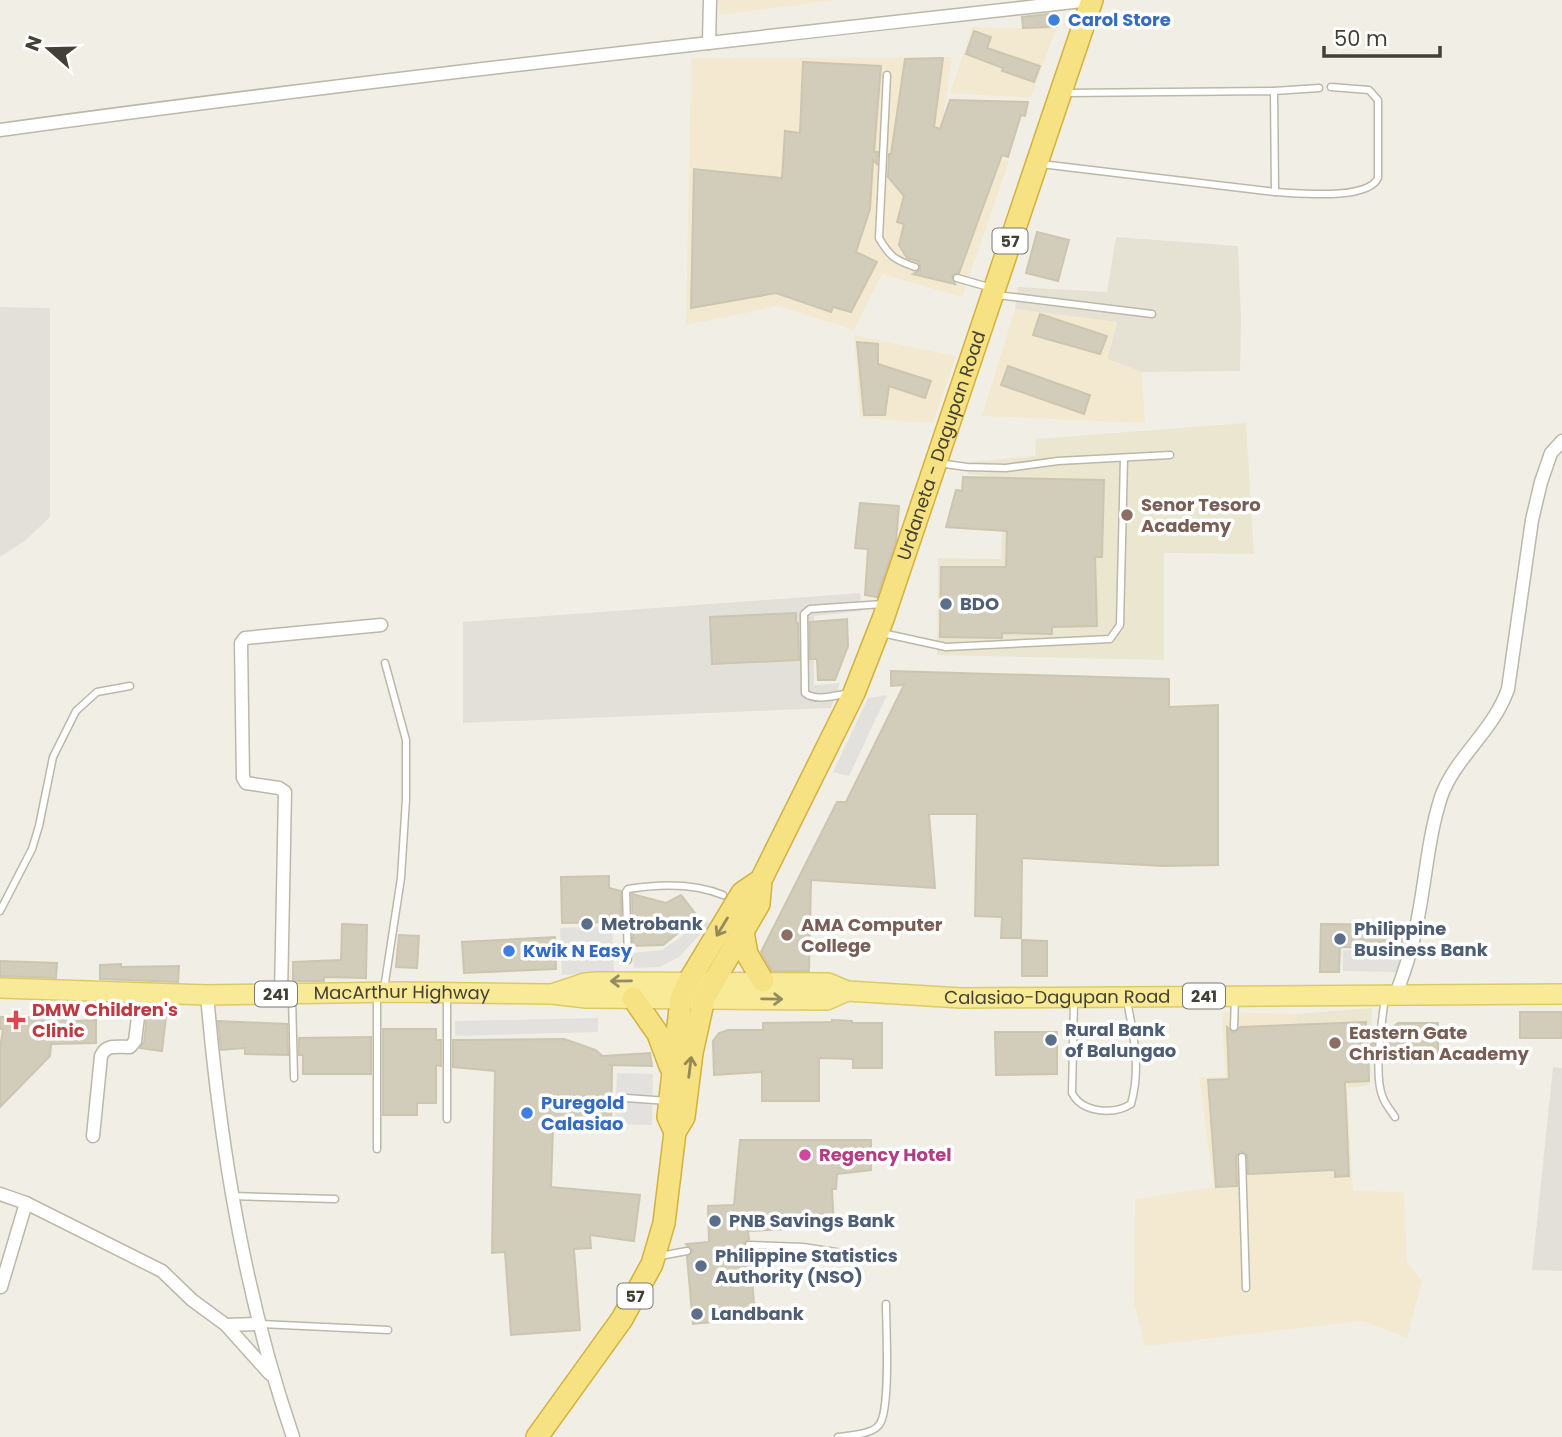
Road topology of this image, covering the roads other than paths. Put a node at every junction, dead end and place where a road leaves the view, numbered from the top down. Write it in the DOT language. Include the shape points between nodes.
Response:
graph roads {
  1 [pos="710,0"];
  2 [pos="1091,0"];
  3 [pos="709,43"];
  4 [pos="887,75"];
  5 [pos="1331,87"];
  6 [pos="1319,88"];
  7 [pos="1274,90"];
  8 [pos="1059,93"];
  9 [pos="0,130"];
  10 [pos="1037,164"];
  11 [pos="1275,192"];
  12 [pos="915,267"];
  13 [pos="957,278"];
  14 [pos="992,291"];
  15 [pos="1152,314"];
  16 [pos="1562,441"];
  17 [pos="1170,454"];
  18 [pos="1124,457"];
  19 [pos="936,463"];
  20 [pos="888,604"];
  21 [pos="381,625"];
  22 [pos="877,632"];
  23 [pos="385,663"];
  24 [pos="130,686"];
  25 [pos="854,693"];
  26 [pos="761,880"];
  27 [pos="723,895"];
  28 [pos="0,911"];
  29 [pos="743,932"];
  30 [pos="628,960"];
  31 [pos="764,981"];
  32 [pos="0,988"];
  33 [pos="685,990"];
  34 [pos="708,990"];
  35 [pos="380,992"];
  36 [pos="447,992"];
  37 [pos="847,992"];
  38 [pos="141,993"];
  39 [pos="552,993"];
  40 [pos="287,994"];
  41 [pos="1562,994"];
  42 [pos="207,995"];
  43 [pos="1390,995"];
  44 [pos="1125,996"];
  45 [pos="1235,996"];
  46 [pos="1074,997"];
  47 [pos="633,998"];
  48 [pos="1234,1027"];
  49 [pos="671,1074"];
  50 [pos="294,1077"];
  51 [pos="626,1098"];
  52 [pos="670,1101"];
  53 [pos="1395,1117"];
  54 [pos="447,1119"];
  55 [pos="675,1132"];
  56 [pos="93,1136"];
  57 [pos="377,1149"];
  58 [pos="1242,1157"];
  59 [pos="0,1194"];
  60 [pos="232,1196"];
  61 [pos="335,1199"];
  62 [pos="26,1203"];
  63 [pos="749,1245"];
  64 [pos="687,1251"];
  65 [pos="855,1255"];
  66 [pos="654,1257"];
  67 [pos="1,1287"];
  68 [pos="1246,1288"];
  69 [pos="887,1304"];
  70 [pos="259,1324"];
  71 [pos="226,1325"];
  72 [pos="388,1330"];
  73 [pos="273,1376"];
  74 [pos="293,1437"];
  75 [pos="537,1437"];
  76 [pos="838,1437"];
  1 -- 3 [label="street"];
  2 -- 3 [label="street"];
  2 -- 8 [label="highway, Urdaneta - Dagupan Road / 57"];
  3 -- 9 [label="street"];
  4 -- 12 [label="lane" via="879,238 888,254"];
  5 -- 11 [label="lane" via="1369,90 1378,100 1376,183 1343,193"];
  6 -- 7 [label="lane"];
  7 -- 8 [label="lane"];
  7 -- 11 [label="lane"];
  8 -- 10 [label="highway, Urdaneta - Dagupan Road / 57"];
  10 -- 11 [label="lane"];
  10 -- 14 [label="highway, Urdaneta - Dagupan Road / 57"];
  13 -- 14 [label="lane"];
  14 -- 15 [label="lane"];
  14 -- 19 [label="highway, Urdaneta - Dagupan Road / 57"];
  16 -- 43 [label="street" via="1551,453 1532,520 1508,689 1488,729 1449,778 1441,798 1412,948"];
  17 -- 18 [label="lane"];
  18 -- 19 [label="lane" via="1006,468"];
  18 -- 22 [label="lane" via="1121,625 1110,639 946,647"];
  19 -- 20 [label="highway, Urdaneta - Dagupan Road / 57"];
  20 -- 22 [label="highway, Urdaneta - Dagupan Road / 57"];
  20 -- 25 [label="lane" via="810,609 804,614 805,693 817,698"];
  21 -- 40 [label="street" via="245,638 241,643 243,778 246,783 285,792"];
  22 -- 25 [label="highway, Urdaneta - Dagupan Road / 57"];
  23 -- 35 [label="lane" via="405,740 406,799 401,878"];
  24 -- 28 [label="lane" via="97,692 76,712 53,757 32,849"];
  25 -- 26 [label="highway, Urdaneta - Dagupan Road / 57"];
  26 -- 29 [label="highway, Urdaneta - Dagupan Road / 57" via="759,904"];
  26 -- 33 [label="highway, Urdaneta - Dagupan Road / 57, one-way" via="742,893"];
  27 -- 30 [label="lane" via="704,887 628,890"];
  29 -- 31 [label="highway" via="747,954"];
  29 -- 34 [label="highway, Urdaneta - Dagupan Road / 57"];
  31 -- 34 [label="main road, Calasiao-Dagupan Road / 241"];
  31 -- 37 [label="main road, Calasiao-Dagupan Road / 241" via="828,983"];
  32 -- 38 [label="main road, MacArthur Highway / 241"];
  33 -- 34 [label="main road, MacArthur Highway / 241"];
  33 -- 39 [label="main road, MacArthur Highway / 241, one-way" via="597,982"];
  33 -- 47 [label="main road, MacArthur Highway / 241"];
  33 -- 49 [label="highway, 57"];
  34 -- 37 [label="main road, Calasiao-Dagupan Road / 241, one-way" via="827,1000"];
  55 -- 34 [label="highway, 57, one-way" via="684,1117 692,1053"];
  35 -- 36 [label="main road, MacArthur Highway / 241"];
  35 -- 40 [label="main road, MacArthur Highway / 241"];
  35 -- 57 [label="lane"];
  36 -- 39 [label="main road, MacArthur Highway / 241"];
  36 -- 54 [label="lane"];
  37 -- 46 [label="main road, Calasiao-Dagupan Road / 241"];
  38 -- 42 [label="main road, MacArthur Highway / 241"];
  38 -- 56 [label="street" via="135,1041 130,1047 108,1047 101,1056"];
  39 -- 47 [label="main road, MacArthur Highway / 241"];
  40 -- 42 [label="main road, MacArthur Highway / 241"];
  40 -- 50 [label="lane"];
  41 -- 43 [label="main road, Calasiao-Dagupan Road / 241"];
  42 -- 60 [label="street"];
  43 -- 45 [label="main road, Calasiao-Dagupan Road / 241"];
  43 -- 53 [label="lane" via="1380,1047 1380,1084"];
  44 -- 45 [label="main road, Calasiao-Dagupan Road / 241"];
  44 -- 46 [label="main road, Calasiao-Dagupan Road / 241"];
  44 -- 46 [label="lane" via="1137,1083 1131,1104 1113,1112 1084,1106 1072,1093"];
  45 -- 48 [label="lane"];
  47 -- 49 [label="highway" via="658,1034"];
  49 -- 52 [label="highway, 57"];
  51 -- 52 [label="lane"];
  52 -- 55 [label="highway, 57" via="668,1117"];
  55 -- 66 [label="highway, 57" via="664,1223"];
  58 -- 68 [label="lane"];
  59 -- 62 [label="street"];
  60 -- 61 [label="lane"];
  60 -- 70 [label="street"];
  62 -- 67 [label="street"];
  62 -- 71 [label="street" via="162,1271"];
  63 -- 65 [label="lane"];
  64 -- 66 [label="lane"];
  66 -- 75 [label="highway, 57" via="622,1319"];
  69 -- 76 [label="lane" via="886,1394 880,1424 873,1430"];
  70 -- 71 [label="street"];
  70 -- 72 [label="lane"];
  70 -- 73 [label="street"];
  71 -- 73 [label="street"];
  73 -- 74 [label="street"];
}
